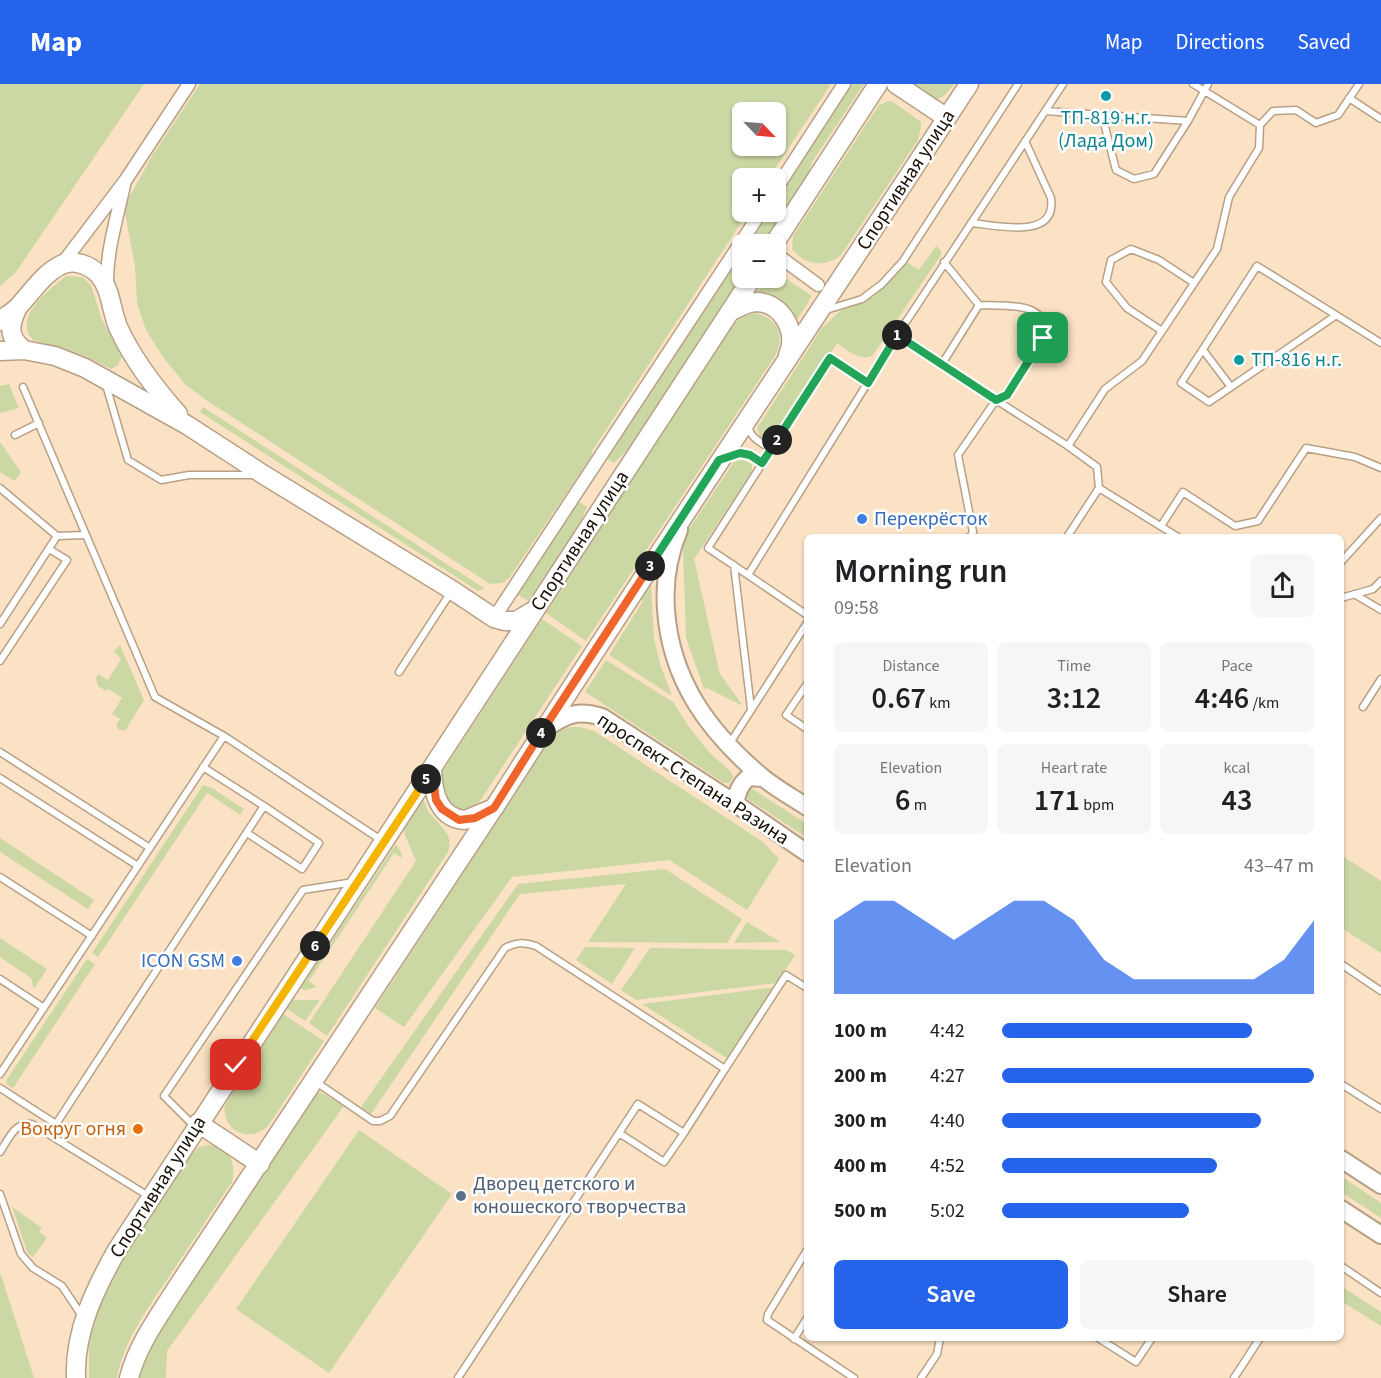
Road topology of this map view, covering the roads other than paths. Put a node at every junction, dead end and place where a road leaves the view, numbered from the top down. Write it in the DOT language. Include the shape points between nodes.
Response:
graph roads {
  1 [pos="189,84"];
  2 [pos="844,84"];
  3 [pos="878,84"];
  4 [pos="896,84"];
  5 [pos="969,84"];
  6 [pos="1018,84"];
  7 [pos="1063,84"];
  8 [pos="1193,84"];
  9 [pos="1208,84"];
  10 [pos="1359,84"];
  11 [pos="1204,91"];
  12 [pos="1349,98"];
  13 [pos="1045,111"];
  14 [pos="1102,116"];
  15 [pos="947,118"];
  16 [pos="1381,119"];
  17 [pos="1188,121"];
  18 [pos="1260,125"];
  19 [pos="1025,141"];
  20 [pos="786,174"];
  21 [pos="125,181"];
  22 [pos="754,222"];
  23 [pos="970,223"];
  24 [pos="780,234"];
  25 [pos="786,261"];
  26 [pos="944,262"];
  27 [pos="62,264"];
  28 [pos="1194,282"];
  29 [pos="818,285"];
  30 [pos="745,288"];
  31 [pos="107,289"];
  32 [pos="979,305"];
  33 [pos="17,309"];
  34 [pos="729,312"];
  35 [pos="820,312"];
  36 [pos="1335,316"];
  37 [pos="0,321"];
  38 [pos="1162,331"];
  39 [pos="898,334"];
  40 [pos="1381,343"];
  41 [pos="24,350"];
  42 [pos="1203,350"];
  43 [pos="0,351"];
  44 [pos="131,353"];
  45 [pos="942,364"];
  46 [pos="783,365"];
  47 [pos="104,379"];
  48 [pos="868,383"];
  49 [pos="23,387"];
  50 [pos="1231,387"];
  51 [pos="996,400"];
  52 [pos="749,416"];
  53 [pos="39,423"];
  54 [pos="188,425"];
  55 [pos="15,435"];
  56 [pos="1068,446"];
  57 [pos="771,449"];
  58 [pos="719,460"];
  59 [pos="762,463"];
  60 [pos="1381,468"];
  61 [pos="264,475"];
  62 [pos="1099,488"];
  63 [pos="1,490"];
  64 [pos="689,507"];
  65 [pos="1381,518"];
  66 [pos="1161,526"];
  67 [pos="971,534"];
  68 [pos="1069,534"];
  69 [pos="1173,534"];
  70 [pos="57,536"];
  71 [pos="85,536"];
  72 [pos="49,549"];
  73 [pos="1344,559"];
  74 [pos="734,565"];
  75 [pos="748,575"];
  76 [pos="1381,581"];
  77 [pos="452,590"];
  78 [pos="1354,594"];
  79 [pos="1344,597"];
  80 [pos="535,610"];
  81 [pos="1381,610"];
  82 [pos="804,613"];
  83 [pos="494,618"];
  84 [pos="0,624"];
  85 [pos="804,628"];
  86 [pos="0,661"];
  87 [pos="501,661"];
  88 [pos="399,672"];
  89 [pos="1381,679"];
  90 [pos="804,688"];
  91 [pos="1363,707"];
  92 [pos="751,710"];
  93 [pos="804,727"];
  94 [pos="544,729"];
  95 [pos="224,736"];
  96 [pos="728,746"];
  97 [pos="0,752"];
  98 [pos="203,767"];
  99 [pos="432,770"];
  100 [pos="0,778"];
  101 [pos="763,778"];
  102 [pos="736,804"];
  103 [pos="804,805"];
  104 [pos="264,806"];
  105 [pos="494,808"];
  106 [pos="246,833"];
  107 [pos="384,842"];
  108 [pos="150,848"];
  109 [pos="804,851"];
  110 [pos="138,866"];
  111 [pos="0,877"];
  112 [pos="358,882"];
  113 [pos="92,936"];
  114 [pos="1344,966"];
  115 [pos="0,979"];
  116 [pos="804,986"];
  117 [pos="1381,991"];
  118 [pos="44,1008"];
  119 [pos="725,1069"];
  120 [pos="0,1074"];
  121 [pos="315,1081"];
  122 [pos="1344,1086"];
  123 [pos="0,1088"];
  124 [pos="1381,1100"];
  125 [pos="1379,1108"];
  126 [pos="197,1126"];
  127 [pos="684,1132"];
  128 [pos="619,1133"];
  129 [pos="0,1152"];
  130 [pos="1344,1161"];
  131 [pos="260,1164"];
  132 [pos="1381,1185"];
  133 [pos="0,1194"];
  134 [pos="151,1198"];
  135 [pos="1344,1211"];
  136 [pos="1381,1235"];
  137 [pos="804,1255"];
  138 [pos="1344,1268"];
  139 [pos="1381,1293"];
  140 [pos="84,1321"];
  141 [pos="804,1323"];
  142 [pos="794,1339"];
  143 [pos="939,1341"];
  144 [pos="1103,1341"];
  145 [pos="1150,1341"];
  146 [pos="1258,1341"];
  147 [pos="76,1378"];
  148 [pos="129,1378"];
  149 [pos="459,1378"];
  150 [pos="854,1378"];
  151 [pos="921,1378"];
  152 [pos="1234,1378"];
  1 -- 21 [label="street"];
  2 -- 20 [label="street"];
  3 -- 24 [label="main road"];
  4 -- 15 [label="main road"];
  5 -- 15 [label="main road, Спортивная улица"];
  6 -- 35 [label="lane" via="896,268 862,299"];
  7 -- 13 [label="lane"];
  8 -- 11 [label="lane"];
  9 -- 11 [label="lane"];
  10 -- 12 [label="lane"];
  11 -- 17 [label="lane"];
  11 -- 18 [label="lane"];
  12 -- 16 [label="lane"];
  12 -- 18 [label="lane" via="1338,116 1316,123 1296,110 1273,111"];
  13 -- 14 [label="lane"];
  13 -- 19 [label="lane"];
  14 -- 17 [label="lane"];
  14 -- 17 [label="lane" via="1116,170 1134,179 1154,174"];
  15 -- 35 [label="main road, Спортивная улица"];
  18 -- 28 [label="lane" via="1259,148 1229,197 1217,249"];
  19 -- 23 [label="lane"];
  19 -- 23 [label="lane" via="1051,198 1050,216 1032,227"];
  21 -- 27 [label="street"];
  21 -- 31 [label="street" via="111,239"];
  22 -- 83 [label="street"];
  23 -- 26 [label="lane"];
  25 -- 29 [label="street"];
  26 -- 32 [label="lane"];
  26 -- 39 [label="lane"];
  27 -- 31 [label="main road" via="81,263 89,267"];
  27 -- 33 [label="main road"];
  28 -- 38 [label="lane"];
  28 -- 38 [label="lane" via="1159,260 1131,249 1111,260 1106,282 1127,308"];
  30 -- 34 [label="main road, Спортивная улица"];
  31 -- 44 [label="main road" via="110,307"];
  32 -- 45 [label="lane"];
  32 -- 51 [label="lane" via="1027,307 1038,313 1046,328 1007,395"];
  33 -- 37 [label="main road"];
  33 -- 41 [label="main road" via="10,330"];
  34 -- 46 [label="main road, Спортивная улица" via="758,302 768,304 785,318 792,337"];
  34 -- 80 [label="main road, Спортивная улица"];
  35 -- 46 [label="main road, Спортивная улица"];
  36 -- 40 [label="lane"];
  36 -- 42 [label="lane" via="1257,266"];
  36 -- 50 [label="lane"];
  38 -- 56 [label="lane" via="1142,361 1105,389"];
  39 -- 45 [label="lane"];
  39 -- 48 [label="lane"];
  41 -- 43 [label="main road"];
  41 -- 47 [label="main road" via="55,356"];
  42 -- 50 [label="lane"];
  42 -- 50 [label="lane" via="1181,383 1209,402"];
  44 -- 47 [label="main road" via="132,362 121,378"];
  44 -- 54 [label="main road" via="152,385"];
  45 -- 51 [label="lane"];
  46 -- 52 [label="main road, Спортивная улица"];
  47 -- 54 [label="main road"];
  47 -- 61 [label="lane" via="128,460 161,480 189,475"];
  48 -- 57 [label="lane" via="830,358"];
  48 -- 75 [label="lane"];
  49 -- 53 [label="lane"];
  51 -- 56 [label="lane"];
  51 -- 67 [label="lane" via="958,455"];
  52 -- 57 [label="lane" via="748,430"];
  52 -- 58 [label="main road, Спортивная улица"];
  53 -- 55 [label="lane"];
  53 -- 71 [label="lane"];
  54 -- 61 [label="main road"];
  56 -- 62 [label="lane" via="1097,467"];
  57 -- 59 [label="lane"];
  58 -- 59 [label="lane" via="740,453"];
  58 -- 64 [label="main road, Спортивная улица"];
  59 -- 74 [label="lane" via="708,548"];
  60 -- 66 [label="lane" via="1355,457 1306,448 1258,521 1235,525 1183,492"];
  61 -- 77 [label="main road"];
  62 -- 66 [label="lane"];
  62 -- 68 [label="lane"];
  63 -- 70 [label="lane"];
  64 -- 94 [label="main road, Спортивная улица"];
  64 -- 96 [label="main road, проспект Степана Разина" via="668,564 665,592 672,648 690,696"];
  65 -- 73 [label="lane"];
  66 -- 69 [label="lane"];
  70 -- 71 [label="lane"];
  70 -- 72 [label="lane"];
  71 -- 95 [label="lane" via="155,697"];
  72 -- 84 [label="lane"];
  72 -- 86 [label="lane" via="67,560"];
  74 -- 75 [label="lane"];
  74 -- 92 [label="lane"];
  75 -- 82 [label="lane"];
  76 -- 78 [label="lane" via="1373,589"];
  77 -- 83 [label="main road"];
  77 -- 88 [label="lane"];
  78 -- 79 [label="lane"];
  78 -- 81 [label="lane"];
  80 -- 83 [label="main road" via="516,621"];
  80 -- 87 [label="main road, Спортивная улица"];
  83 -- 87 [label="main road" via="504,638"];
  85 -- 92 [label="lane"];
  87 -- 99 [label="main road, Спортивная улица"];
  89 -- 91 [label="lane"];
  90 -- 93 [label="lane" via="786,715"];
  92 -- 96 [label="lane"];
  94 -- 102 [label="main road, проспект Степана Разина" via="573,714 602,717"];
  94 -- 105 [label="main road, Спортивная улица"];
  95 -- 98 [label="lane"];
  95 -- 107 [label="lane"];
  96 -- 101 [label="main road, проспект Степана Разина"];
  97 -- 108 [label="lane"];
  98 -- 104 [label="lane"];
  98 -- 108 [label="lane"];
  99 -- 105 [label="main road" via="436,800 451,816 465,820"];
  99 -- 107 [label="main road, Спортивная улица"];
  100 -- 110 [label="lane"];
  101 -- 102 [label="main road" via="749,777 741,783"];
  101 -- 103 [label="main road, проспект Степана Разина"];
  102 -- 109 [label="main road, проспект Степана Разина"];
  104 -- 106 [label="lane"];
  104 -- 106 [label="lane" via="319,843 302,869"];
  105 -- 121 [label="main road, Спортивная улица"];
  106 -- 123 [label="lane" via="56,1124"];
  107 -- 112 [label="main road, Спортивная улица"];
  108 -- 110 [label="lane"];
  110 -- 113 [label="lane"];
  111 -- 113 [label="lane"];
  112 -- 126 [label="main road, Спортивная улица"];
  112 -- 126 [label="lane" via="303,890 164,1096"];
  113 -- 118 [label="lane"];
  114 -- 117 [label="lane"];
  115 -- 118 [label="lane"];
  116 -- 119 [label="lane" via="786,975"];
  118 -- 120 [label="lane"];
  119 -- 121 [label="lane" via="536,946 515,943 505,948 386,1120 373,1121"];
  119 -- 127 [label="lane"];
  121 -- 131 [label="main road, Спортивная улица"];
  122 -- 125 [label="lane"];
  124 -- 125 [label="lane"];
  126 -- 131 [label="main road"];
  126 -- 134 [label="main road, Спортивная улица"];
  127 -- 128 [label="lane" via="638,1104"];
  127 -- 128 [label="lane" via="664,1162"];
  128 -- 149 [label="lane"];
  129 -- 134 [label="lane" via="14,1130 32,1124"];
  130 -- 132 [label="main road"];
  131 -- 148 [label="main road, Спортивная улица" via="144,1340"];
  133 -- 140 [label="lane" via="21,1254 33,1268 62,1287"];
  134 -- 140 [label="main road, Спортивная улица" via="102,1277"];
  135 -- 136 [label="main road"];
  137 -- 142 [label="lane" via="767,1320"];
  138 -- 139 [label="lane"];
  140 -- 147 [label="main road, Спортивная улица" via="76,1347"];
  141 -- 142 [label="lane"];
  142 -- 150 [label="lane"];
  143 -- 151 [label="lane" via="937,1354"];
  144 -- 145 [label="lane" via="1136,1362"];
  146 -- 152 [label="lane"];
}
